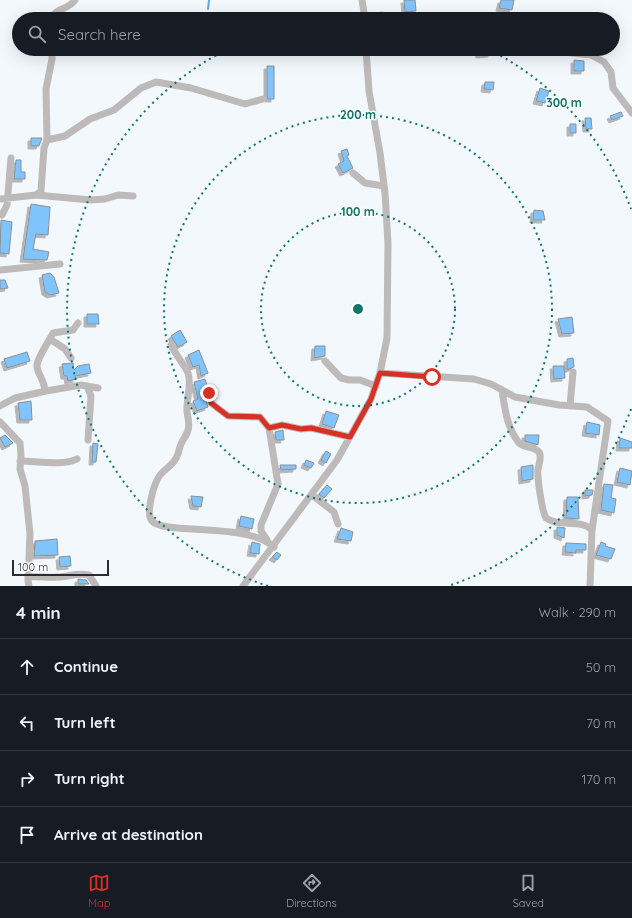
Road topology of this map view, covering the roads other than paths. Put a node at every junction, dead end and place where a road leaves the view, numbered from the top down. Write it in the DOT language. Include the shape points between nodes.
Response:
graph roads {
  1 [pos="75,0"];
  2 [pos="362,0"];
  3 [pos="56,12"];
  4 [pos="364,12"];
  5 [pos="52,56"];
  6 [pos="366,56"];
  7 [pos="593,56"];
  8 [pos="263,99"];
  9 [pos="632,113"];
  10 [pos="47,140"];
  11 [pos="10,158"];
  12 [pos="353,173"];
  13 [pos="384,186"];
  14 [pos="36,195"];
  15 [pos="134,196"];
  16 [pos="3,199"];
  17 [pos="2,215"];
  18 [pos="60,264"];
  19 [pos="0,270"];
  20 [pos="78,323"];
  21 [pos="50,339"];
  22 [pos="171,345"];
  23 [pos="71,358"];
  24 [pos="325,361"];
  25 [pos="573,372"];
  26 [pos="380,373"];
  27 [pos="86,386"];
  28 [pos="376,386"];
  29 [pos="98,388"];
  30 [pos="45,391"];
  31 [pos="502,391"];
  32 [pos="209,393"];
  33 [pos="0,406"];
  34 [pos="570,406"];
  35 [pos="0,422"];
  36 [pos="269,428"];
  37 [pos="350,437"];
  38 [pos="88,440"];
  39 [pos="77,459"];
  40 [pos="20,461"];
  41 [pos="312,495"];
  42 [pos="338,524"];
  43 [pos="592,530"];
  44 [pos="267,540"];
  45 [pos="274,547"];
  46 [pos="28,577"];
  47 [pos="29,586"];
  48 [pos="96,586"];
  49 [pos="243,586"];
  50 [pos="590,586"];
  1 -- 3 [label="street" via="72,5"];
  2 -- 4 [label="street"];
  5 -- 10 [label="street" via="46,89"];
  6 -- 13 [label="street" via="369,91"];
  7 -- 9 [label="street" via="604,62 611,72 613,88"];
  8 -- 10 [label="street" via="245,104 192,88 156,82 141,88 114,110 90,119 65,136"];
  10 -- 14 [label="street" via="44,148 41,191"];
  11 -- 16 [label="street"];
  12 -- 13 [label="street" via="365,183"];
  13 -- 26 [label="street" via="388,243 387,338"];
  14 -- 15 [label="street" via="91,200 118,195"];
  14 -- 16 [label="street"];
  16 -- 17 [label="street" via="7,205"];
  18 -- 19 [label="street"];
  20 -- 21 [label="street" via="73,330 53,333"];
  21 -- 23 [label="street" via="65,349"];
  21 -- 30 [label="street" via="38,360 37,368 44,381"];
  22 -- 44 [label="street" via="188,373 189,430 181,443 177,457 158,477 149,507 151,521 163,527 214,529"];
  24 -- 28 [label="street" via="341,378 360,380"];
  25 -- 34 [label="street"];
  26 -- 28 [label="street"];
  26 -- 31 [label="street" via="474,379 491,384"];
  27 -- 29 [label="street"];
  27 -- 30 [label="street"];
  27 -- 38 [label="street" via="92,396"];
  28 -- 37 [label="street"];
  30 -- 33 [label="street" via="15,398"];
  31 -- 34 [label="street" via="533,401"];
  31 -- 43 [label="street" via="509,428 521,445 540,454 538,473 546,518 553,522 585,525"];
  32 -- 36 [label="street" via="211,403 228,416 260,417"];
  34 -- 43 [label="street" via="588,407 608,421"];
  35 -- 40 [label="street" via="20,443"];
  36 -- 37 [label="street" via="282,425 301,429 311,428"];
  36 -- 44 [label="street" via="278,484 261,525 261,531"];
  37 -- 41 [label="street"];
  39 -- 40 [label="street"];
  40 -- 46 [label="street" via="30,534"];
  41 -- 42 [label="street" via="334,512"];
  41 -- 45 [label="street"];
  43 -- 50 [label="street"];
  44 -- 45 [label="street"];
  45 -- 49 [label="street"];
  46 -- 47 [label="street"];
  46 -- 48 [label="street" via="58,577 82,573 89,575"];
}
